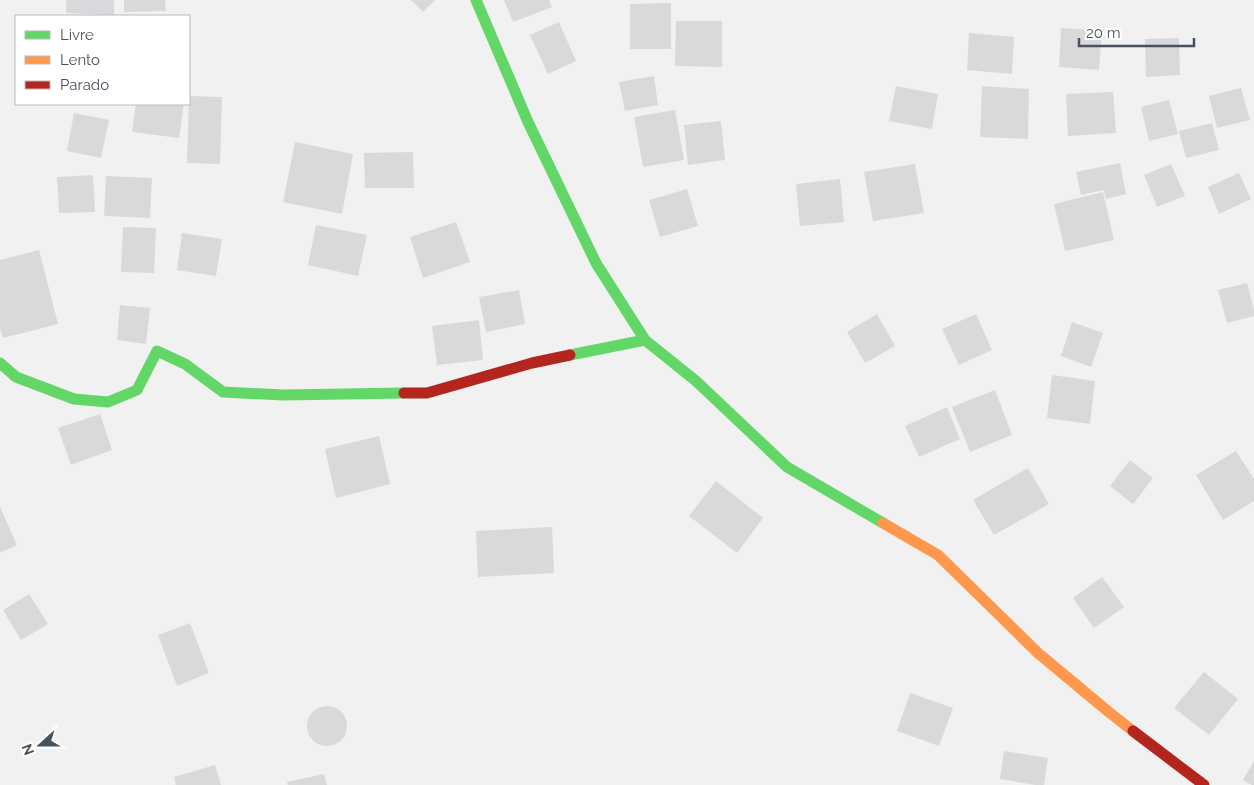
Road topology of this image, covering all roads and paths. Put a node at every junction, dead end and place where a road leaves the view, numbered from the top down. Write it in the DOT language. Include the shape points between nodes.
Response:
graph roads {
  1 [pos="476,0"];
  2 [pos="645,340"];
  3 [pos="0,363"];
  4 [pos="1204,785"];
  1 -- 2 [label="street" via="528,122 592,255"];
  2 -- 3 [label="street" via="532,363 427,393 282,395 224,392 185,364 157,351 137,390 108,402 74,399 16,377"];
  2 -- 4 [label="street" via="696,381 787,467 938,555 1038,654"];
}
